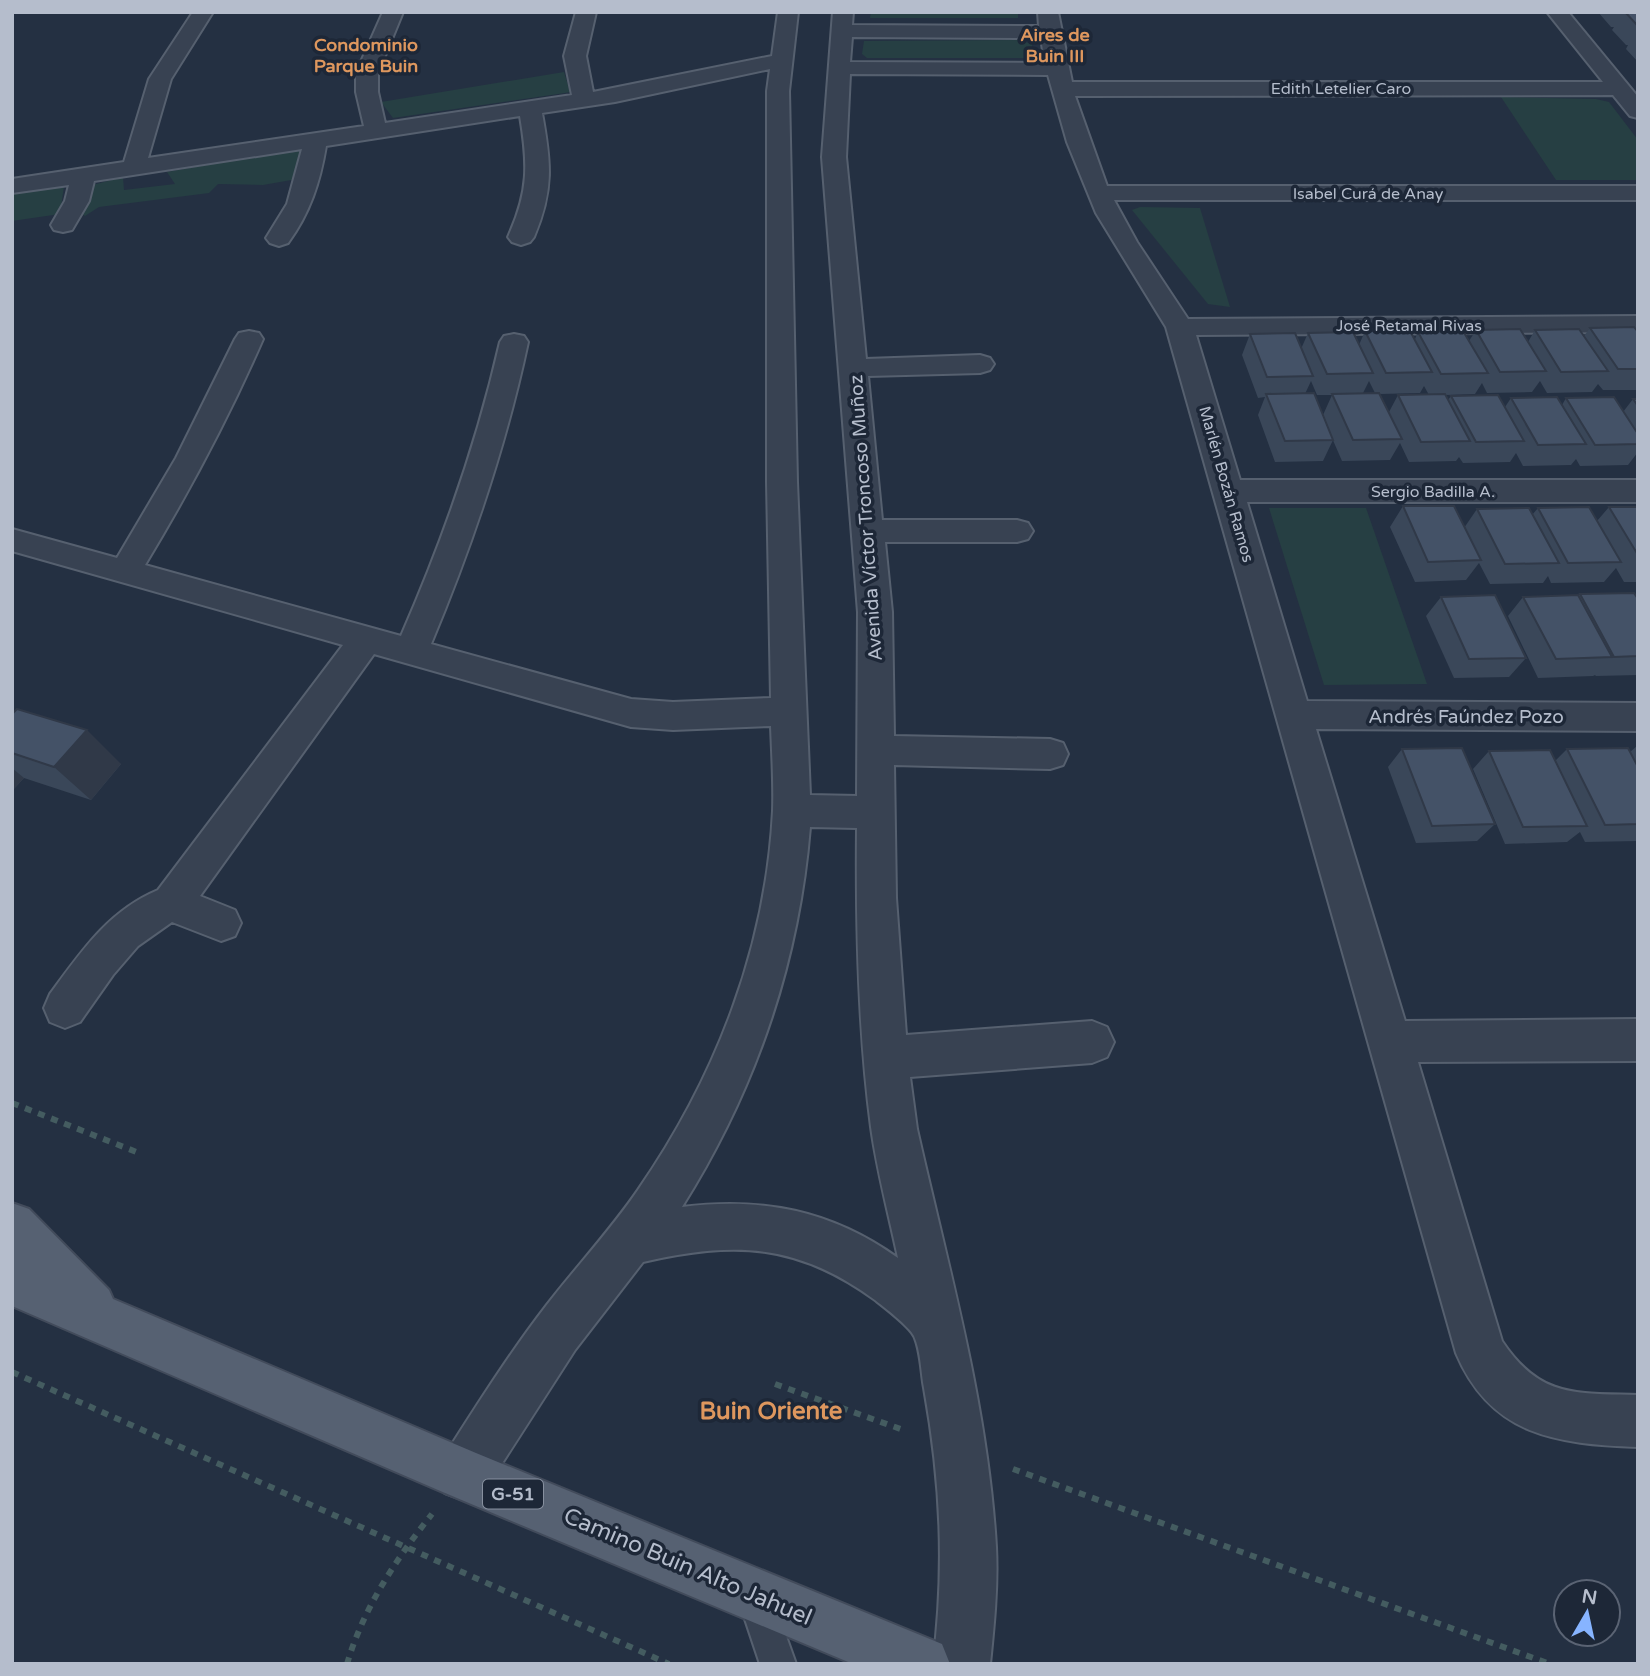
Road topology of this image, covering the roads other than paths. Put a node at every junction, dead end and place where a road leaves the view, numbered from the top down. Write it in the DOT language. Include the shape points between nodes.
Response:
graph roads {
  1 [pos="203,12"];
  2 [pos="393,12"];
  3 [pos="586,12"];
  4 [pos="788,12"];
  5 [pos="1557,12"];
  6 [pos="1048,22"];
  7 [pos="841,37"];
  8 [pos="1062,79"];
  9 [pos="762,83"];
  10 [pos="1619,88"];
  11 [pos="615,95"];
  12 [pos="585,100"];
  13 [pos="530,108"];
  14 [pos="1638,111"];
  15 [pos="376,131"];
  16 [pos="315,141"];
  17 [pos="134,168"];
  18 [pos="83,176"];
  19 [pos="12,186"];
  20 [pos="1638,192"];
  21 [pos="1099,193"];
  22 [pos="63,225"];
  23 [pos="809,225"];
  24 [pos="279,237"];
  25 [pos="521,237"];
  26 [pos="1638,324"];
  27 [pos="1181,327"];
  28 [pos="249,340"];
  29 [pos="514,342"];
  30 [pos="981,364"];
  31 [pos="855,368"];
  32 [pos="1229,491"];
  33 [pos="1638,491"];
  34 [pos="869,531"];
  35 [pos="1017,531"];
  36 [pos="12,540"];
  37 [pos="125,572"];
  38 [pos="366,640"];
  39 [pos="411,652"];
  40 [pos="790,711"];
  41 [pos="1294,715"];
  42 [pos="1638,716"];
  43 [pos="875,750"];
  44 [pos="1050,754"];
  45 [pos="792,810"];
  46 [pos="875,813"];
  47 [pos="172,903"];
  48 [pos="221,923"];
  49 [pos="65,1008"];
  50 [pos="1638,1040"];
  51 [pos="1091,1042"];
  52 [pos="1391,1042"];
  53 [pos="886,1058"];
  54 [pos="12,1226"];
  55 [pos="629,1242"];
  56 [pos="12,1281"];
  57 [pos="105,1321"];
  58 [pos="936,1322"];
  59 [pos="1638,1421"];
  60 [pos="464,1474"];
  61 [pos="755,1594"];
  62 [pos="778,1664"];
  63 [pos="922,1664"];
  64 [pos="961,1664"];
  1 -- 17 [label="street" via="160,79"];
  2 -- 15 [label="street" via="367,73"];
  3 -- 12 [label="street" via="573,55"];
  4 -- 9 [label="street, Avenida Víctor Troncoso Muñoz"];
  5 -- 10 [label="street"];
  6 -- 7 [label="street"];
  6 -- 8 [label="street, Marlén Bozán Ramos"];
  7 -- 8 [label="street, Edith Letelier Caro"];
  7 -- 23 [label="street, Avenida Víctor Troncoso Muñoz" via="834,156"];
  8 -- 10 [label="street, Edith Letelier Caro"];
  8 -- 21 [label="street, Marlén Bozán Ramos"];
  9 -- 11 [label="street"];
  9 -- 11 [label="street"];
  9 -- 23 [label="street, Avenida Víctor Troncoso Muñoz"];
  10 -- 14 [label="street"];
  11 -- 12 [label="street"];
  12 -- 13 [label="street"];
  13 -- 15 [label="street"];
  13 -- 25 [label="street" via="540,184"];
  15 -- 16 [label="street"];
  16 -- 17 [label="street"];
  16 -- 24 [label="street" via="304,195"];
  17 -- 18 [label="street"];
  18 -- 19 [label="street"];
  18 -- 22 [label="street" via="78,201"];
  20 -- 21 [label="street, Isabel Curá de Anay"];
  21 -- 27 [label="street, Marlén Bozán Ramos"];
  23 -- 31 [label="street, Avenida Víctor Troncoso Muñoz"];
  23 -- 40 [label="street, Avenida Víctor Troncoso Muñoz" via="782,495"];
  26 -- 27 [label="street, José Retamal Rivas"];
  27 -- 32 [label="street, Marlén Bozán Ramos"];
  28 -- 37 [label="street" via="208,429"];
  29 -- 39 [label="street" via="469,510"];
  30 -- 31 [label="street"];
  31 -- 34 [label="street, Avenida Víctor Troncoso Muñoz"];
  32 -- 33 [label="street, Sergio Badilla A."];
  32 -- 41 [label="street, Marlén Bozán Ramos"];
  34 -- 35 [label="street"];
  34 -- 43 [label="street, Avenida Víctor Troncoso Muñoz" via="875,612"];
  36 -- 37 [label="street"];
  37 -- 38 [label="street"];
  38 -- 39 [label="street"];
  38 -- 47 [label="street"];
  39 -- 40 [label="street" via="631,713 673,716"];
  40 -- 45 [label="street, Avenida Víctor Troncoso Muñoz"];
  41 -- 42 [label="street, Andrés Faúndez Pozo"];
  41 -- 52 [label="street, Marlén Bozán Ramos"];
  43 -- 44 [label="street"];
  43 -- 46 [label="street, Avenida Víctor Troncoso Muñoz"];
  45 -- 46 [label="street"];
  45 -- 55 [label="street, Avenida Víctor Troncoso Muñoz" via="777,934 746,1034 682,1164"];
  46 -- 53 [label="street, Avenida Víctor Troncoso Muñoz"];
  47 -- 48 [label="street"];
  47 -- 49 [label="street" via="147,912 129,926"];
  50 -- 52 [label="street"];
  51 -- 53 [label="street"];
  52 -- 59 [label="street, Marlén Bozán Ramos" via="1474,1334 1491,1372 1525,1403 1545,1413"];
  53 -- 58 [label="street, Avenida Víctor Troncoso Muñoz" via="894,1129"];
  54 -- 57 [label="main road, Camino Buin Alto Jahuel / G-51"];
  55 -- 58 [label="street" via="712,1225 788,1230 829,1243 867,1263 904,1289"];
  55 -- 60 [label="street, Avenida Víctor Troncoso Muñoz" via="559,1329"];
  56 -- 57 [label="main road, Camino Buin Alto Jahuel / G-51"];
  57 -- 60 [label="main road, Camino Buin Alto Jahuel / G-51"];
  58 -- 64 [label="street, Avenida Víctor Troncoso Muñoz" via="961,1450 969,1549"];
  60 -- 61 [label="main road, Camino Buin Alto Jahuel / G-51"];
  61 -- 62 [label="lane"];
  61 -- 63 [label="main road, Camino Buin Alto Jahuel / G-51"];
}
